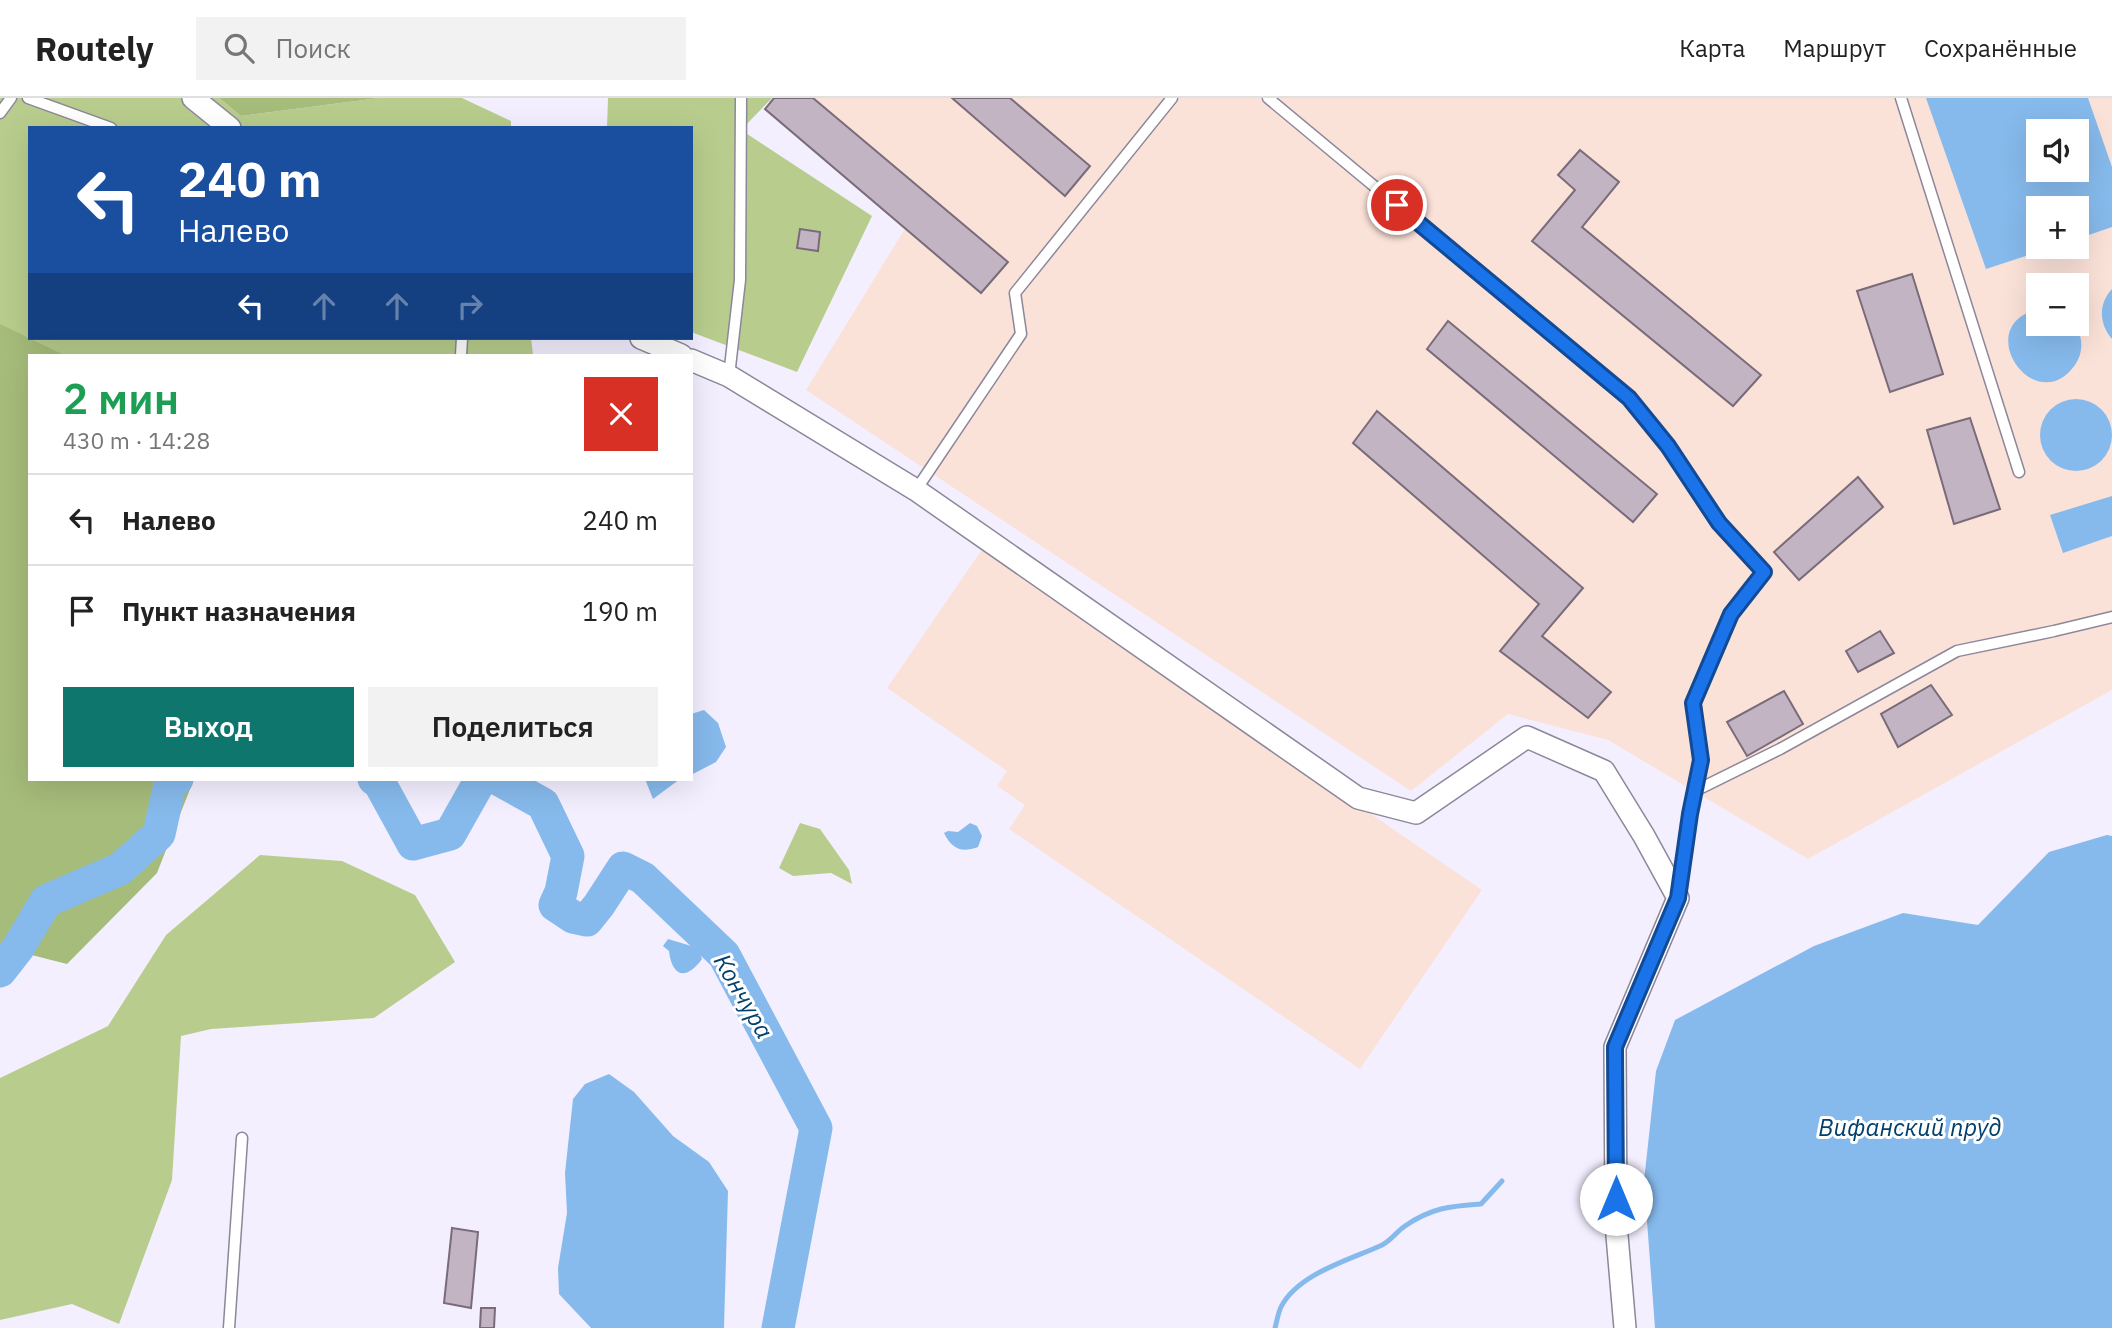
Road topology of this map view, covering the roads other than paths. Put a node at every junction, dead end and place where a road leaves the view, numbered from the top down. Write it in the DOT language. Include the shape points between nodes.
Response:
graph roads {
  1 [pos="12,98"];
  2 [pos="28,98"];
  3 [pos="193,98"];
  4 [pos="741,98"];
  5 [pos="1172,98"];
  6 [pos="1268,98"];
  7 [pos="1901,98"];
  8 [pos="0,113"];
  9 [pos="105,126"];
  10 [pos="228,126"];
  11 [pos="647,340"];
  12 [pos="679,354"];
  13 [pos="693,361"];
  14 [pos="729,376"];
  15 [pos="2019,472"];
  16 [pos="916,490"];
  17 [pos="2112,617"];
  18 [pos="1695,791"];
  19 [pos="1678,898"];
  20 [pos="242,1138"];
  21 [pos="229,1328"];
  22 [pos="1625,1328"];
  1 -- 8 [label="lane"];
  2 -- 9 [label="lane"];
  3 -- 10 [label="street"];
  4 -- 14 [label="lane" via="740,281"];
  5 -- 16 [label="lane" via="1015,293 1021,334"];
  6 -- 18 [label="lane" via="1629,398 1668,446 1719,523 1764,572 1731,614 1693,703 1701,760"];
  7 -- 15 [label="lane"];
  11 -- 12 [label="street"];
  13 -- 14 [label="street"];
  14 -- 16 [label="street"];
  16 -- 19 [label="street" via="1358,798 1416,813 1527,737 1604,771"];
  17 -- 18 [label="lane" via="1957,651"];
  18 -- 19 [label="lane"];
  19 -- 22 [label="street" via="1615,1047 1616,1224"];
  20 -- 21 [label="lane"];
}
